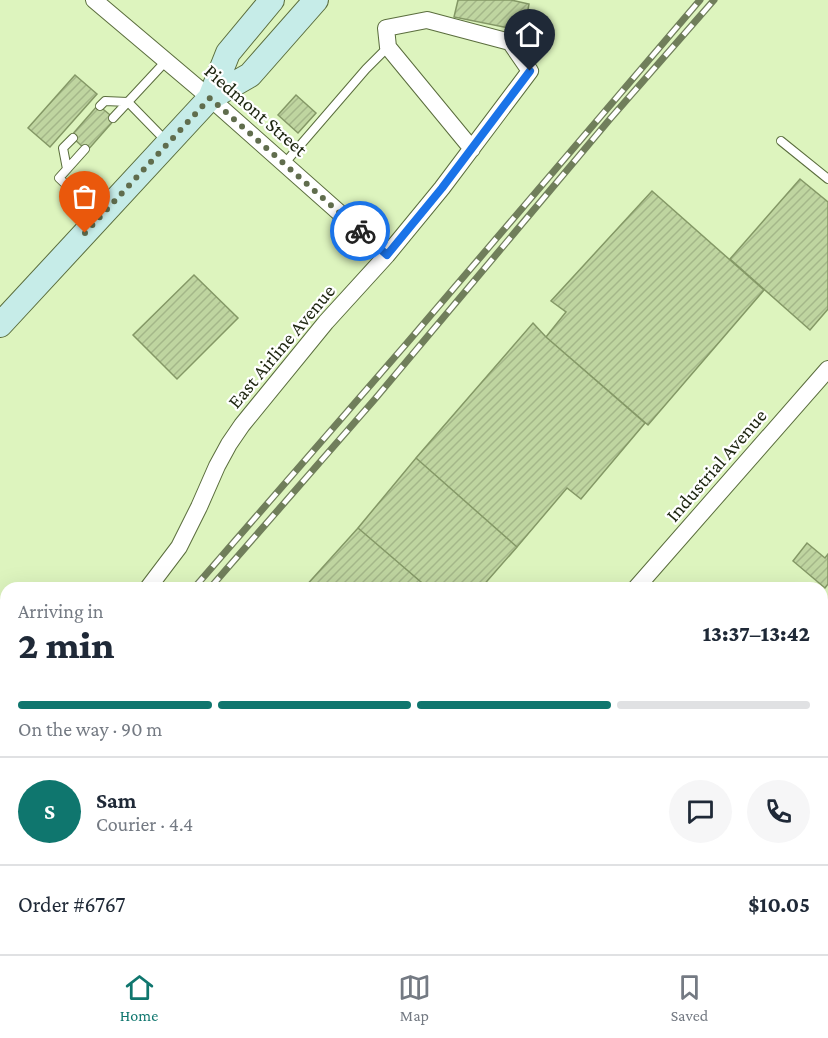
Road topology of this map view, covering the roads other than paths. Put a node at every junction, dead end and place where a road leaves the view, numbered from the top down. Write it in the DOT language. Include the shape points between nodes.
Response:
graph roads {
  1 [pos="94,0"];
  2 [pos="272,0"];
  3 [pos="316,0"];
  4 [pos="388,47"];
  5 [pos="166,61"];
  6 [pos="210,98"];
  7 [pos="128,102"];
  8 [pos="100,106"];
  9 [pos="113,118"];
  10 [pos="73,138"];
  11 [pos="781,141"];
  12 [pos="168,143"];
  13 [pos="86,149"];
  14 [pos="472,149"];
  15 [pos="284,164"];
  16 [pos="67,169"];
  17 [pos="828,179"];
  18 [pos="100,217"];
  19 [pos="387,255"];
  20 [pos="0,325"];
  21 [pos="828,369"];
  22 [pos="153,582"];
  23 [pos="641,582"];
  1 -- 5 [label="street, Piedmont Street"];
  2 -- 6 [label="main road" via="228,53"];
  3 -- 6 [label="main road" via="250,75"];
  4 -- 14 [label="street"];
  4 -- 14 [label="street, East Airline Avenue" via="386,28 427,20 510,42 530,71"];
  4 -- 15 [label="lane"];
  5 -- 6 [label="street, Piedmont Street"];
  5 -- 7 [label="lane"];
  6 -- 12 [label="main road"];
  6 -- 15 [label="street, Piedmont Street"];
  7 -- 8 [label="lane" via="105,101"];
  7 -- 9 [label="lane"];
  7 -- 12 [label="lane"];
  10 -- 16 [label="lane" via="63,148"];
  11 -- 17 [label="lane"];
  12 -- 18 [label="main road"];
  13 -- 16 [label="lane"];
  14 -- 19 [label="street, East Airline Avenue"];
  15 -- 19 [label="street, Piedmont Street"];
  16 -- 18 [label="lane" via="59,178"];
  18 -- 20 [label="main road"];
  19 -- 22 [label="street, East Airline Avenue" via="242,425 217,466 179,547"];
  21 -- 23 [label="street, Industrial Avenue"];
}
